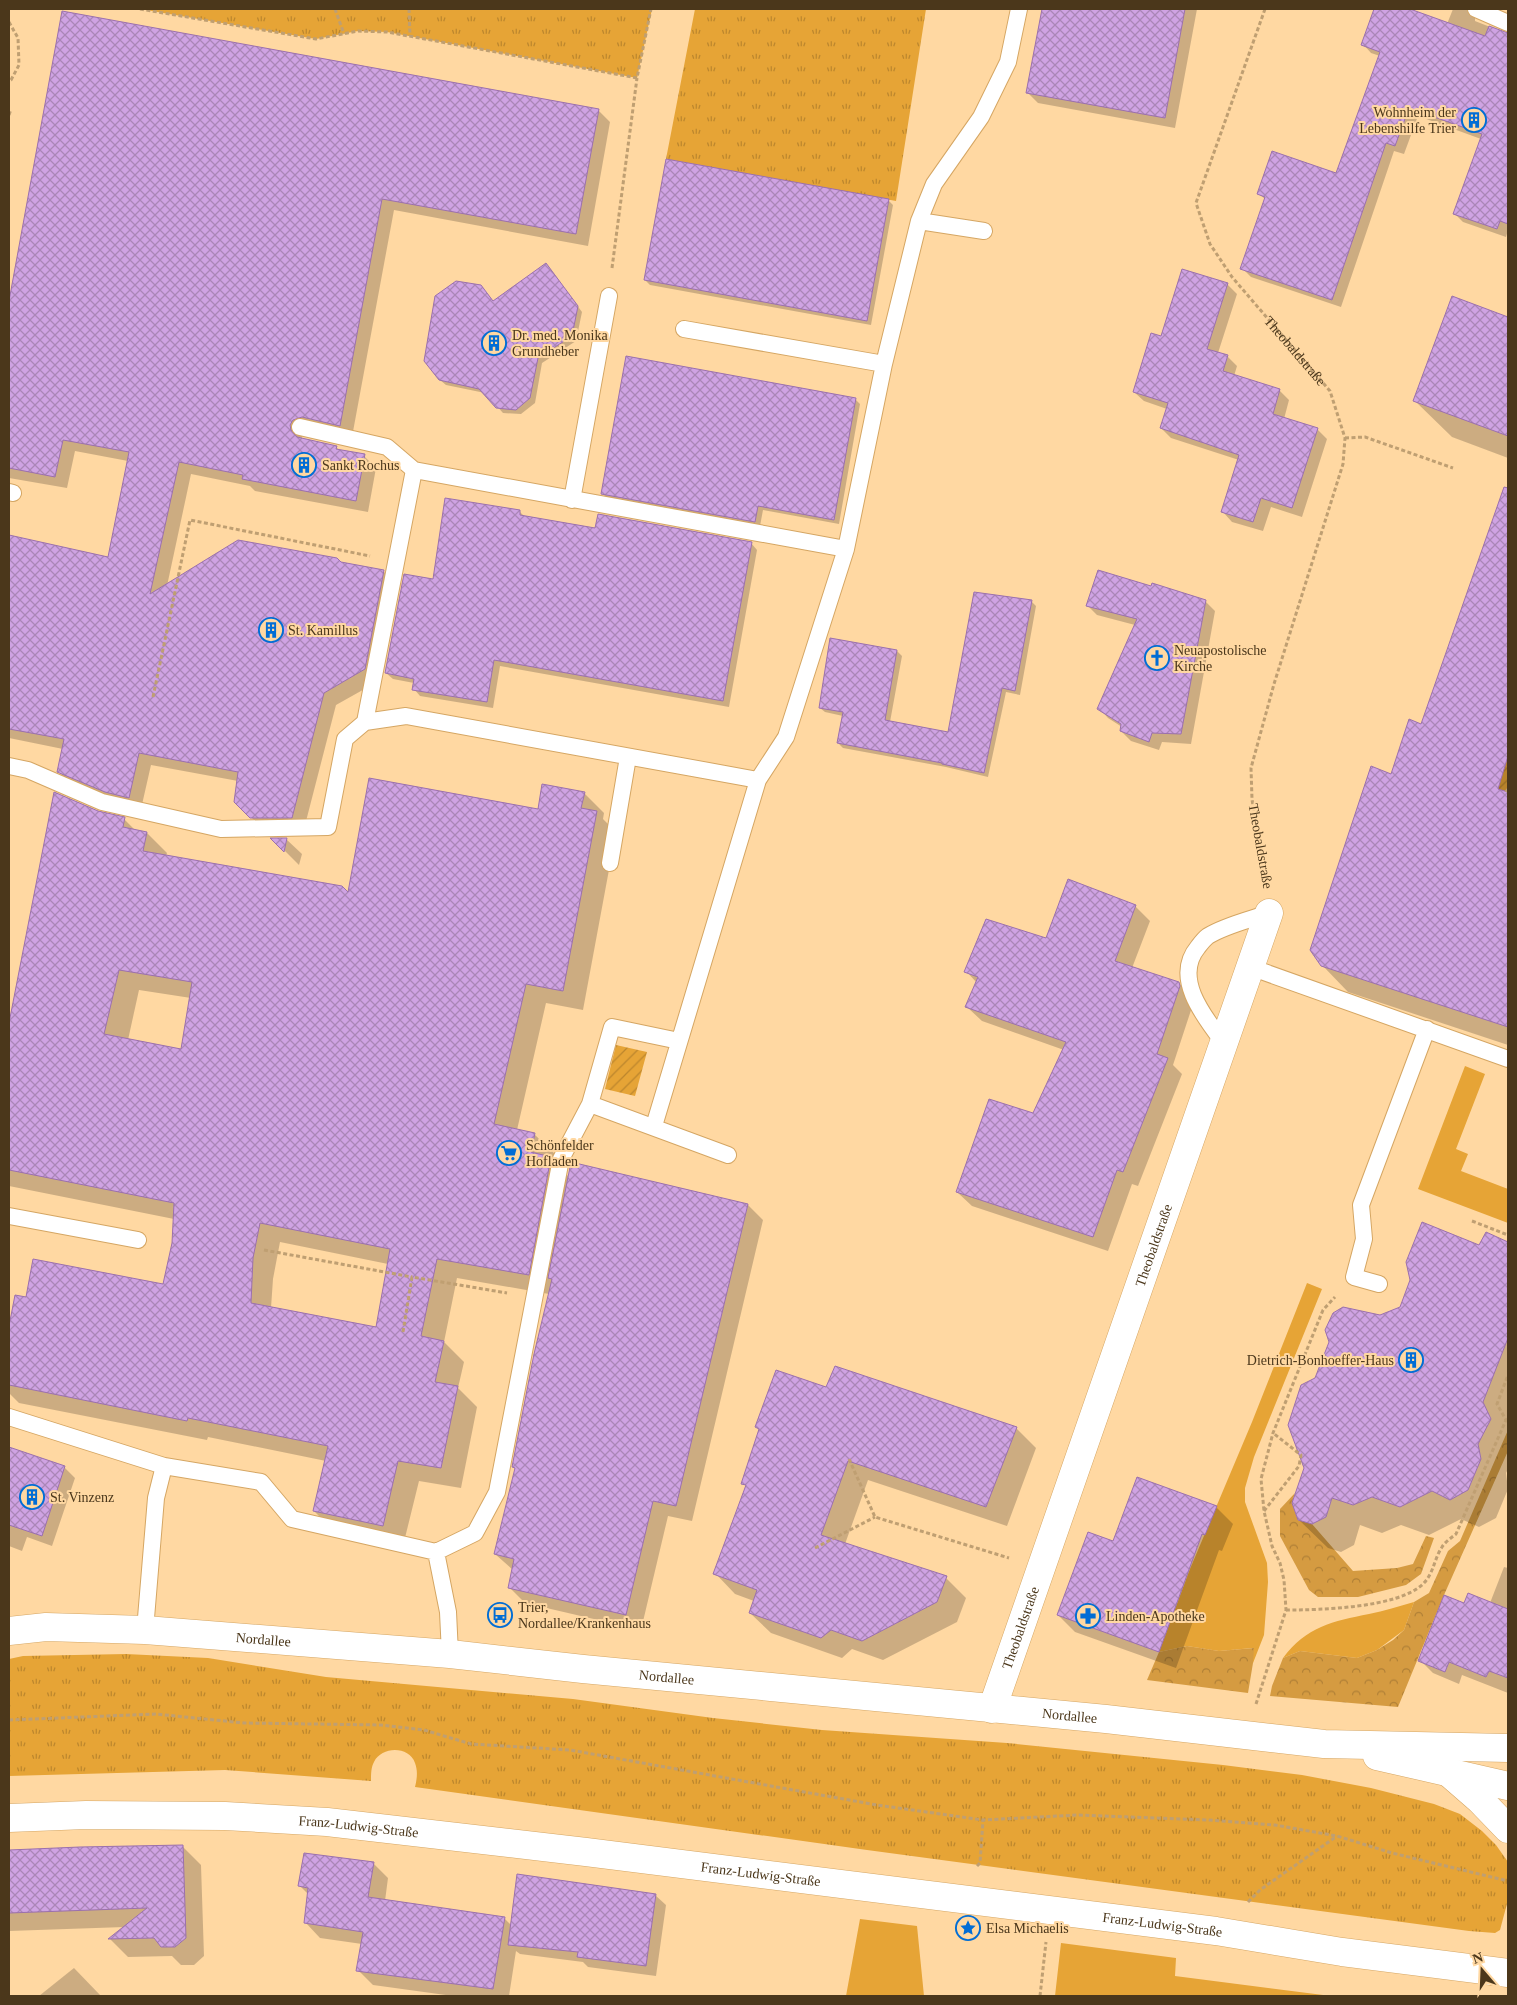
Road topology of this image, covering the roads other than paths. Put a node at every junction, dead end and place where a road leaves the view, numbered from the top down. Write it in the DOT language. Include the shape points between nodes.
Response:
graph roads {
  1 [pos="1019,9"];
  2 [pos="1476,9"];
  3 [pos="1508,23"];
  4 [pos="918,221"];
  5 [pos="984,231"];
  6 [pos="609,296"];
  7 [pos="684,329"];
  8 [pos="884,364"];
  9 [pos="300,427"];
  10 [pos="414,470"];
  11 [pos="572,500"];
  12 [pos="846,549"];
  13 [pos="365,722"];
  14 [pos="628,757"];
  15 [pos="9,766"];
  16 [pos="758,780"];
  17 [pos="610,863"];
  18 [pos="1269,913"];
  19 [pos="1250,967"];
  20 [pos="1428,1029"];
  21 [pos="679,1041"];
  22 [pos="1224,1043"];
  23 [pos="1508,1058"];
  24 [pos="590,1104"];
  25 [pos="654,1126"];
  26 [pos="728,1155"];
  27 [pos="9,1216"];
  28 [pos="138,1240"];
  29 [pos="1379,1284"];
  30 [pos="9,1417"];
  31 [pos="164,1466"];
  32 [pos="436,1552"];
  33 [pos="145,1630"];
  34 [pos="9,1631"];
  35 [pos="450,1654"];
  36 [pos="992,1709"];
  37 [pos="1324,1744"];
  38 [pos="1508,1748"];
  39 [pos="1449,1773"];
  40 [pos="1508,1786"];
  41 [pos="9,1818"];
  42 [pos="1508,1828"];
  43 [pos="1508,1973"];
  1 -- 4 [label="lane" via="1008,62 981,117 934,184"];
  2 -- 3 [label="lane"];
  4 -- 5 [label="lane"];
  4 -- 8 [label="lane"];
  6 -- 11 [label="lane"];
  7 -- 8 [label="lane"];
  8 -- 12 [label="lane"];
  9 -- 10 [label="lane" via="387,447"];
  10 -- 11 [label="lane"];
  10 -- 13 [label="lane"];
  11 -- 12 [label="lane"];
  12 -- 16 [label="lane" via="786,737"];
  13 -- 14 [label="lane" via="406,716"];
  13 -- 15 [label="lane" via="345,739 328,827 221,829 102,802 28,770"];
  14 -- 16 [label="lane"];
  14 -- 17 [label="lane"];
  16 -- 21 [label="lane"];
  18 -- 19 [label="street, Theobaldstraße"];
  18 -- 22 [label="lane" via="1206,937 1192,954 1188,972 1190,988 1203,1015"];
  19 -- 20 [label="lane"];
  19 -- 22 [label="street, Theobaldstraße"];
  20 -- 23 [label="lane"];
  20 -- 29 [label="lane" via="1361,1205 1364,1240 1354,1276"];
  21 -- 24 [label="lane" via="612,1027"];
  21 -- 25 [label="lane"];
  22 -- 36 [label="street, Theobaldstraße"];
  24 -- 25 [label="lane"];
  24 -- 32 [label="lane" via="561,1159 497,1492 476,1533"];
  25 -- 26 [label="lane"];
  27 -- 28 [label="lane"];
  30 -- 31 [label="lane"];
  31 -- 32 [label="lane" via="261,1482 292,1519"];
  31 -- 33 [label="lane" via="156,1498"];
  32 -- 35 [label="lane" via="448,1612"];
  33 -- 34 [label="street, Nordallee" via="46,1627"];
  33 -- 35 [label="street, Nordallee"];
  35 -- 36 [label="street, Nordallee"];
  36 -- 37 [label="street, Nordallee"];
  37 -- 38 [label="street, Nordallee"];
  37 -- 39 [label="street, Nordallee"];
  39 -- 40 [label="street, Nordallee"];
  39 -- 42 [label="street"];
  41 -- 43 [label="street, Franz-Ludwig-Straße" via="225,1816 327,1822 1216,1931 1342,1952"];
}
